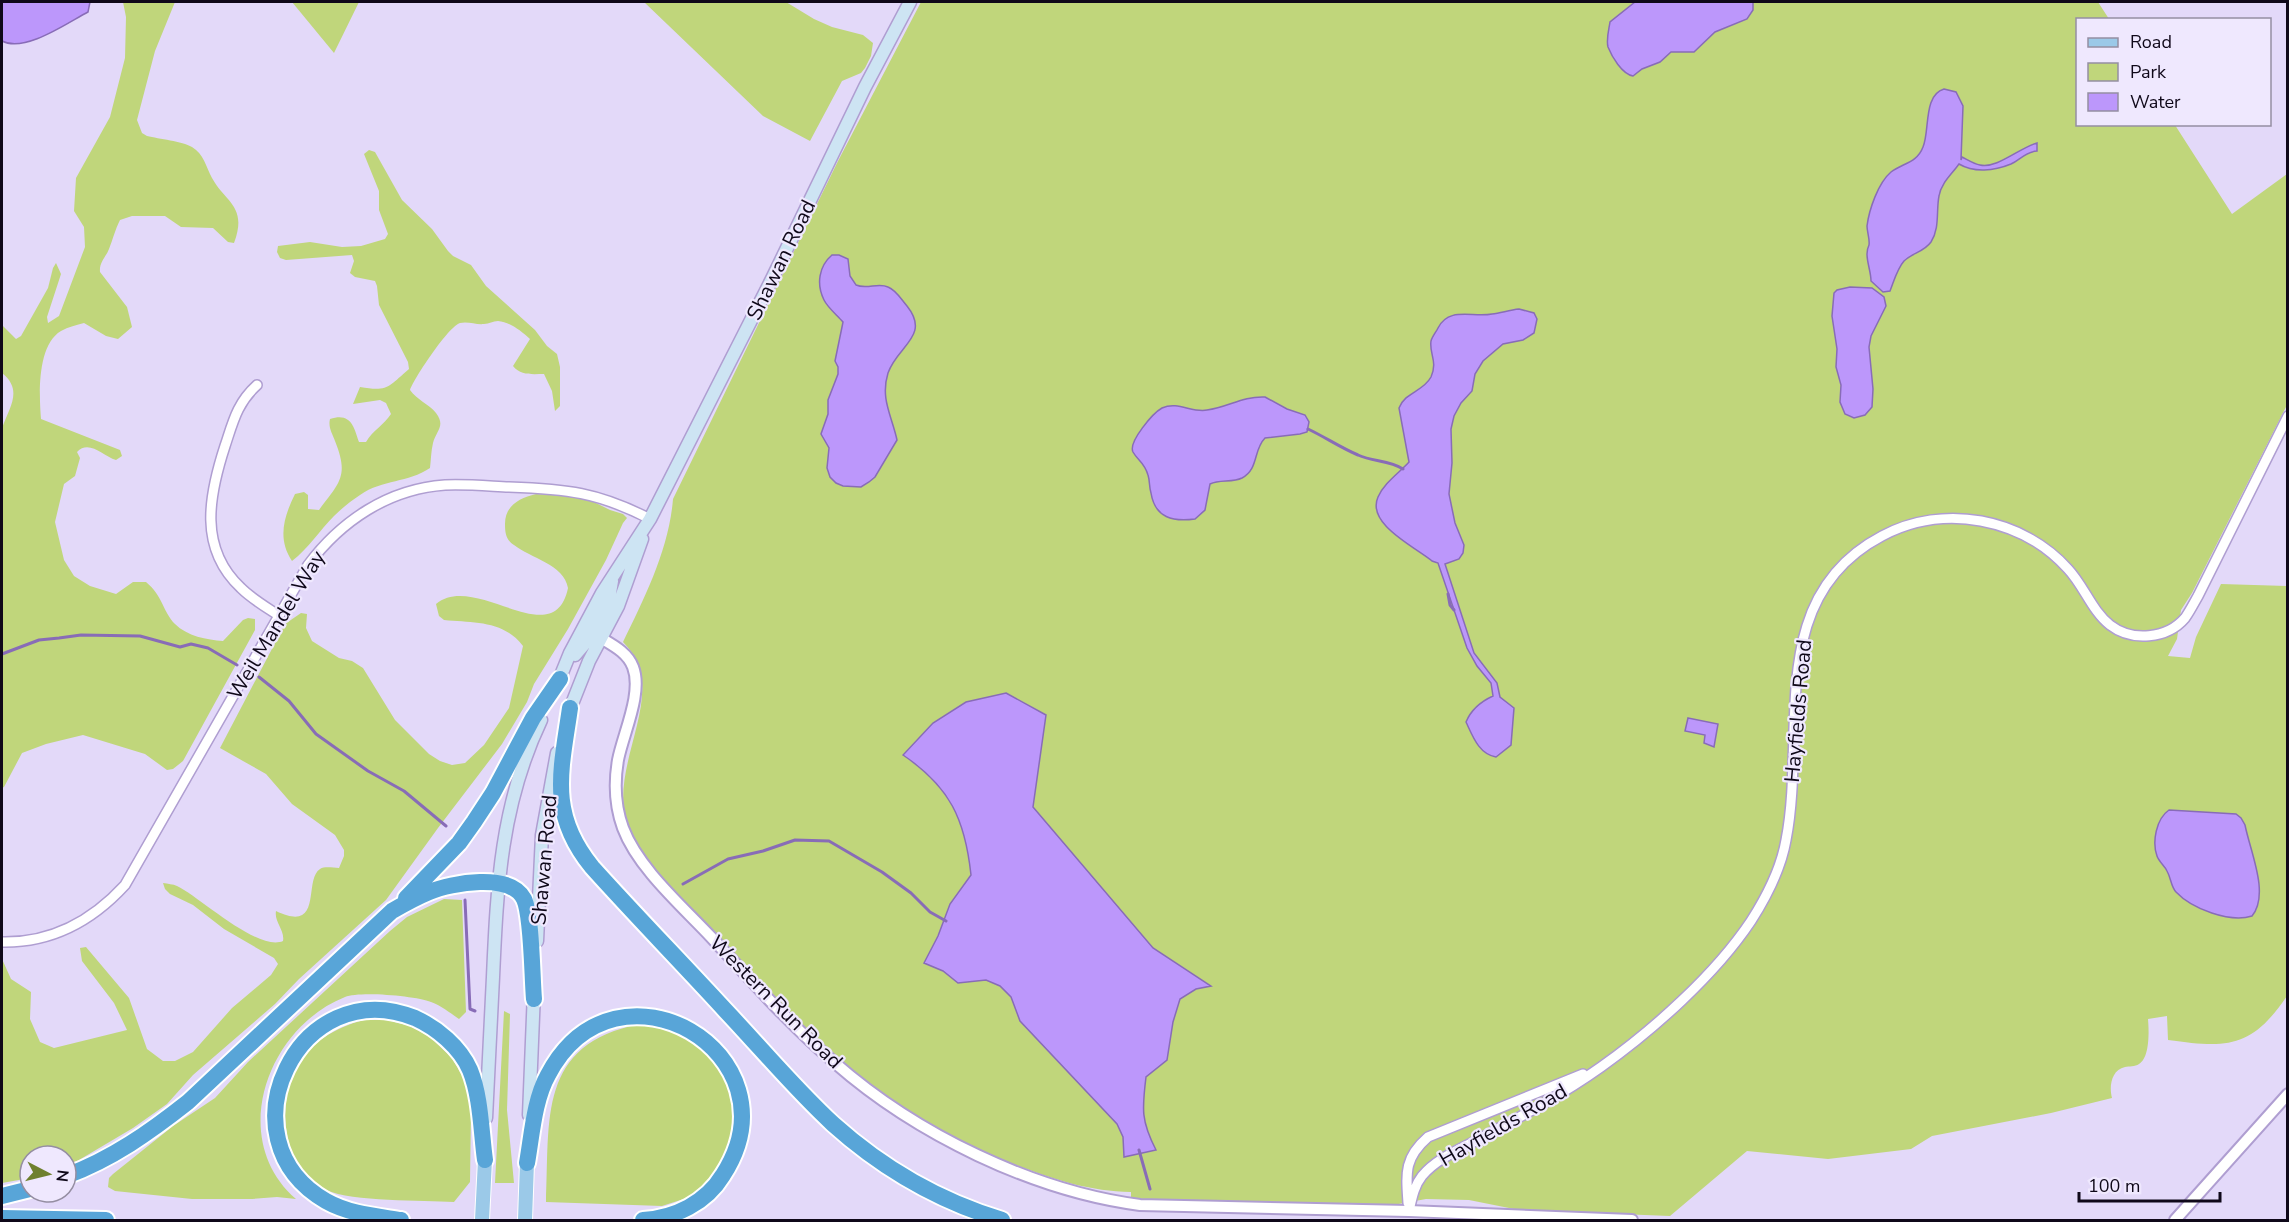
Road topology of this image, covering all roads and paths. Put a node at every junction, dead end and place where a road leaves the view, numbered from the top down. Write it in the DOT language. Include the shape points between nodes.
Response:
graph roads {
  1 [pos="910,2"];
  2 [pos="257,386"];
  3 [pos="2288,417"];
  4 [pos="650,519"];
  5 [pos="612,576"];
  6 [pos="279,615"];
  7 [pos="597,636"];
  8 [pos="560,679"];
  9 [pos="570,708"];
  10 [pos="497,883"];
  11 [pos="392,911"];
  12 [pos="2,942"];
  13 [pos="534,999"];
  14 [pos="1600,1068"];
  15 [pos="2288,1094"];
  16 [pos="485,1160"];
  17 [pos="527,1163"];
  18 [pos="78,1170"];
  19 [pos="18,1191"];
  20 [pos="2,1196"];
  21 [pos="1409,1211"];
  22 [pos="2,1218"];
  23 [pos="106,1221"];
  24 [pos="401,1221"];
  25 [pos="482,1221"];
  26 [pos="525,1221"];
  27 [pos="643,1221"];
  28 [pos="1002,1221"];
  29 [pos="1632,1221"];
  30 [pos="2175,1221"];
  1 -- 4 [label="main road, Shawan Road"];
  2 -- 6 [label="street" via="244,397 237,412 215,476 211,526 228,573 240,587"];
  3 -- 14 [label="street, Hayfields Road" via="2187,616 2166,631 2140,636 2113,628 2101,618 2071,572 2054,554 2006,527 1977,520 1929,520 1905,526 1861,549 1841,567 1816,602 1801,642 1786,841 1765,899 1710,971 1652,1027"];
  4 -- 5 [label="main road, Shawan Road"];
  4 -- 6 [label="street, Weil Mandel Way" via="613,501 569,491 454,485 415,490 362,513 333,534 308,565"];
  4 -- 7 [label="main road, Shawan Road" via="618,606"];
  5 -- 7 [label="main road, Shawan Road"];
  5 -- 8 [label="main road, Shawan Road"];
  6 -- 12 [label="street, Weil Mandel Way" via="125,885 95,914 74,926 33,940"];
  7 -- 8 [label="main road, Shawan Road" via="578,651"];
  7 -- 9 [label="main road, Shawan Road"];
  7 -- 21 [label="street, Western Run Road" via="627,657 636,679 616,777 618,810 632,847 798,1029 864,1087 973,1153 1106,1199 1179,1208"];
  8 -- 10 [label="main road, Shawan Road" via="520,769 503,838"];
  8 -- 11 [label="highway" via="532,718 493,793 459,843"];
  9 -- 13 [label="main road, Shawan Road" via="555,760 542,835"];
  9 -- 28 [label="highway" via="561,803 572,837 592,867 830,1122 913,1182"];
  10 -- 11 [label="highway" via="440,888"];
  10 -- 13 [label="highway" via="514,889 528,911"];
  10 -- 16 [label="main road, Shawan Road"];
  11 -- 18 [label="highway" via="188,1102 125,1148"];
  13 -- 17 [label="main road, Shawan Road"];
  14 -- 21 [label="street, Hayfields Road" via="1431,1167 1416,1186"];
  14 -- 21 [label="street, Hayfields Road" via="1428,1137 1407,1164"];
  15 -- 30 [label="street"];
  16 -- 24 [label="highway" via="470,1069 434,1028 409,1016 381,1010 339,1018 315,1032 294,1053 278,1088 275,1115 284,1154 300,1180 326,1201 350,1212"];
  16 -- 25 [label="main road, Shawan Road"];
  17 -- 26 [label="main road, Shawan Road"];
  17 -- 27 [label="highway" via="540,1094 567,1046 589,1029 617,1018 660,1018 683,1026 707,1042 730,1071 740,1098 739,1140 722,1179 701,1200 676,1214"];
  19 -- 20 [label="highway"];
  21 -- 29 [label="street, Western Run Road"];
  22 -- 23 [label="highway"];
}
